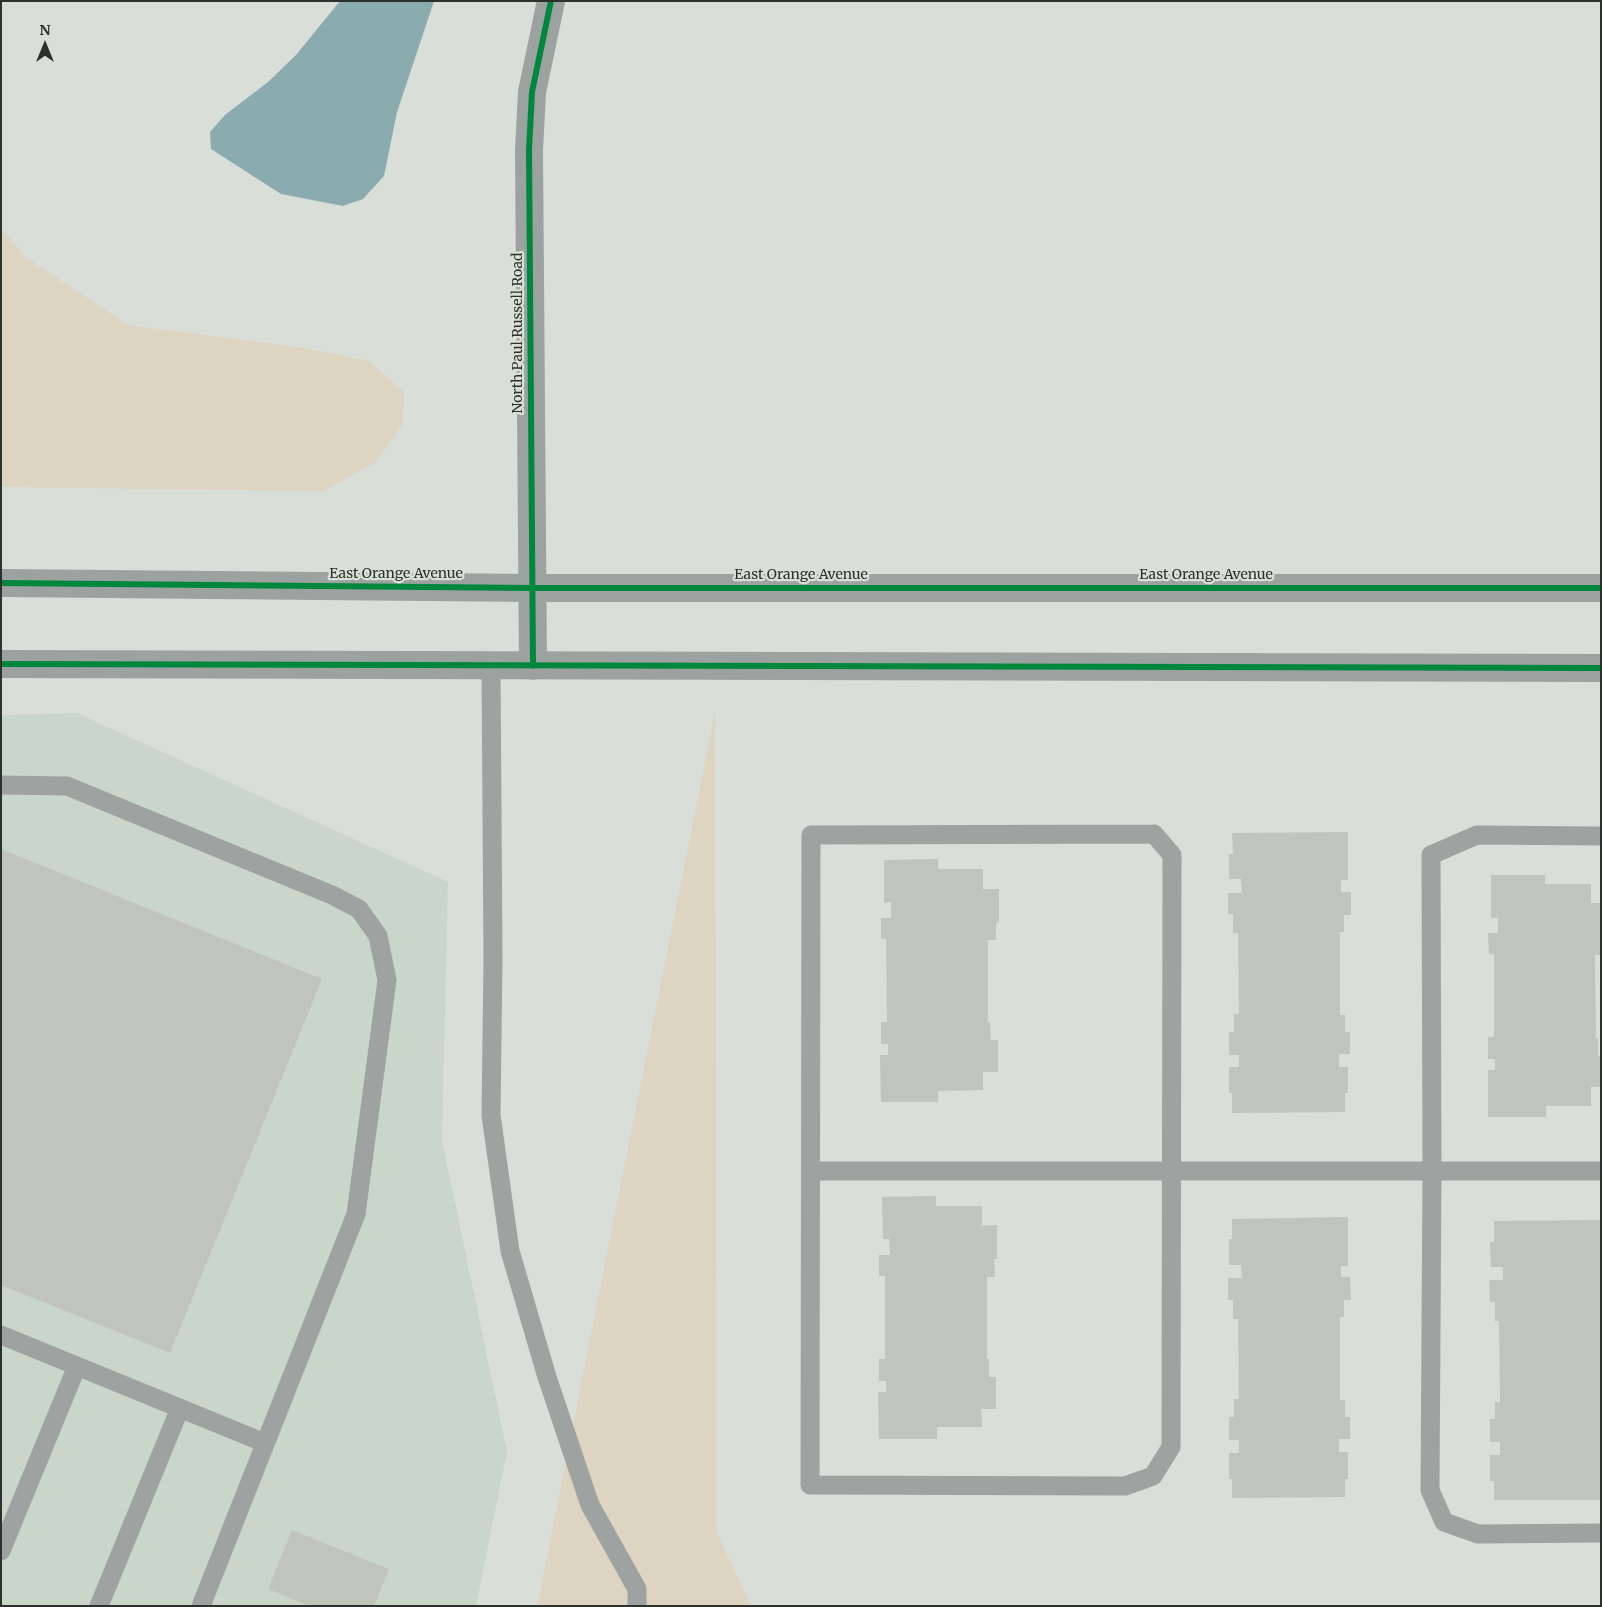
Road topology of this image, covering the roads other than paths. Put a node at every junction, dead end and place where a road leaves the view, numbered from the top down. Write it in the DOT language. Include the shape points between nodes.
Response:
graph roads {
  1 [pos="551,1"];
  2 [pos="1,583"];
  3 [pos="532,588"];
  4 [pos="1601,588"];
  5 [pos="1,664"];
  6 [pos="491,666"];
  7 [pos="533,666"];
  8 [pos="1601,668"];
  9 [pos="1,785"];
  10 [pos="1601,836"];
  11 [pos="1432,1170"];
  12 [pos="811,1171"];
  13 [pos="1601,1171"];
  14 [pos="1172,1172"];
  15 [pos="1,1335"];
  16 [pos="77,1366"];
  17 [pos="180,1408"];
  18 [pos="265,1443"];
  19 [pos="1601,1533"];
  20 [pos="1,1551"];
  21 [pos="99,1606"];
  22 [pos="201,1606"];
  23 [pos="637,1606"];
  1 -- 3 [label="street, North Paul Russell Road" via="532,92 529,150"];
  2 -- 3 [label="street, East Orange Avenue"];
  3 -- 4 [label="street, East Orange Avenue"];
  3 -- 7 [label="street, North Paul Russell Road"];
  5 -- 6 [label="street"];
  6 -- 7 [label="street"];
  6 -- 23 [label="lane" via="491,1114 510,1251 547,1377 590,1505 637,1589"];
  7 -- 8 [label="street"];
  9 -- 18 [label="lane" via="67,786 332,895 359,909 378,936 386,980 356,1214"];
  10 -- 11 [label="lane" via="1477,835 1430,855"];
  11 -- 13 [label="lane"];
  11 -- 14 [label="lane"];
  11 -- 19 [label="lane" via="1430,1490 1444,1522 1478,1534"];
  12 -- 14 [label="lane"];
  12 -- 14 [label="lane" via="810,1485 1043,1486 1125,1486 1153,1476 1171,1447"];
  12 -- 14 [label="lane" via="811,835 1154,834 1172,855"];
  15 -- 16 [label="lane"];
  16 -- 17 [label="lane"];
  16 -- 20 [label="lane"];
  17 -- 18 [label="lane"];
  17 -- 21 [label="lane"];
  18 -- 22 [label="lane"];
}
